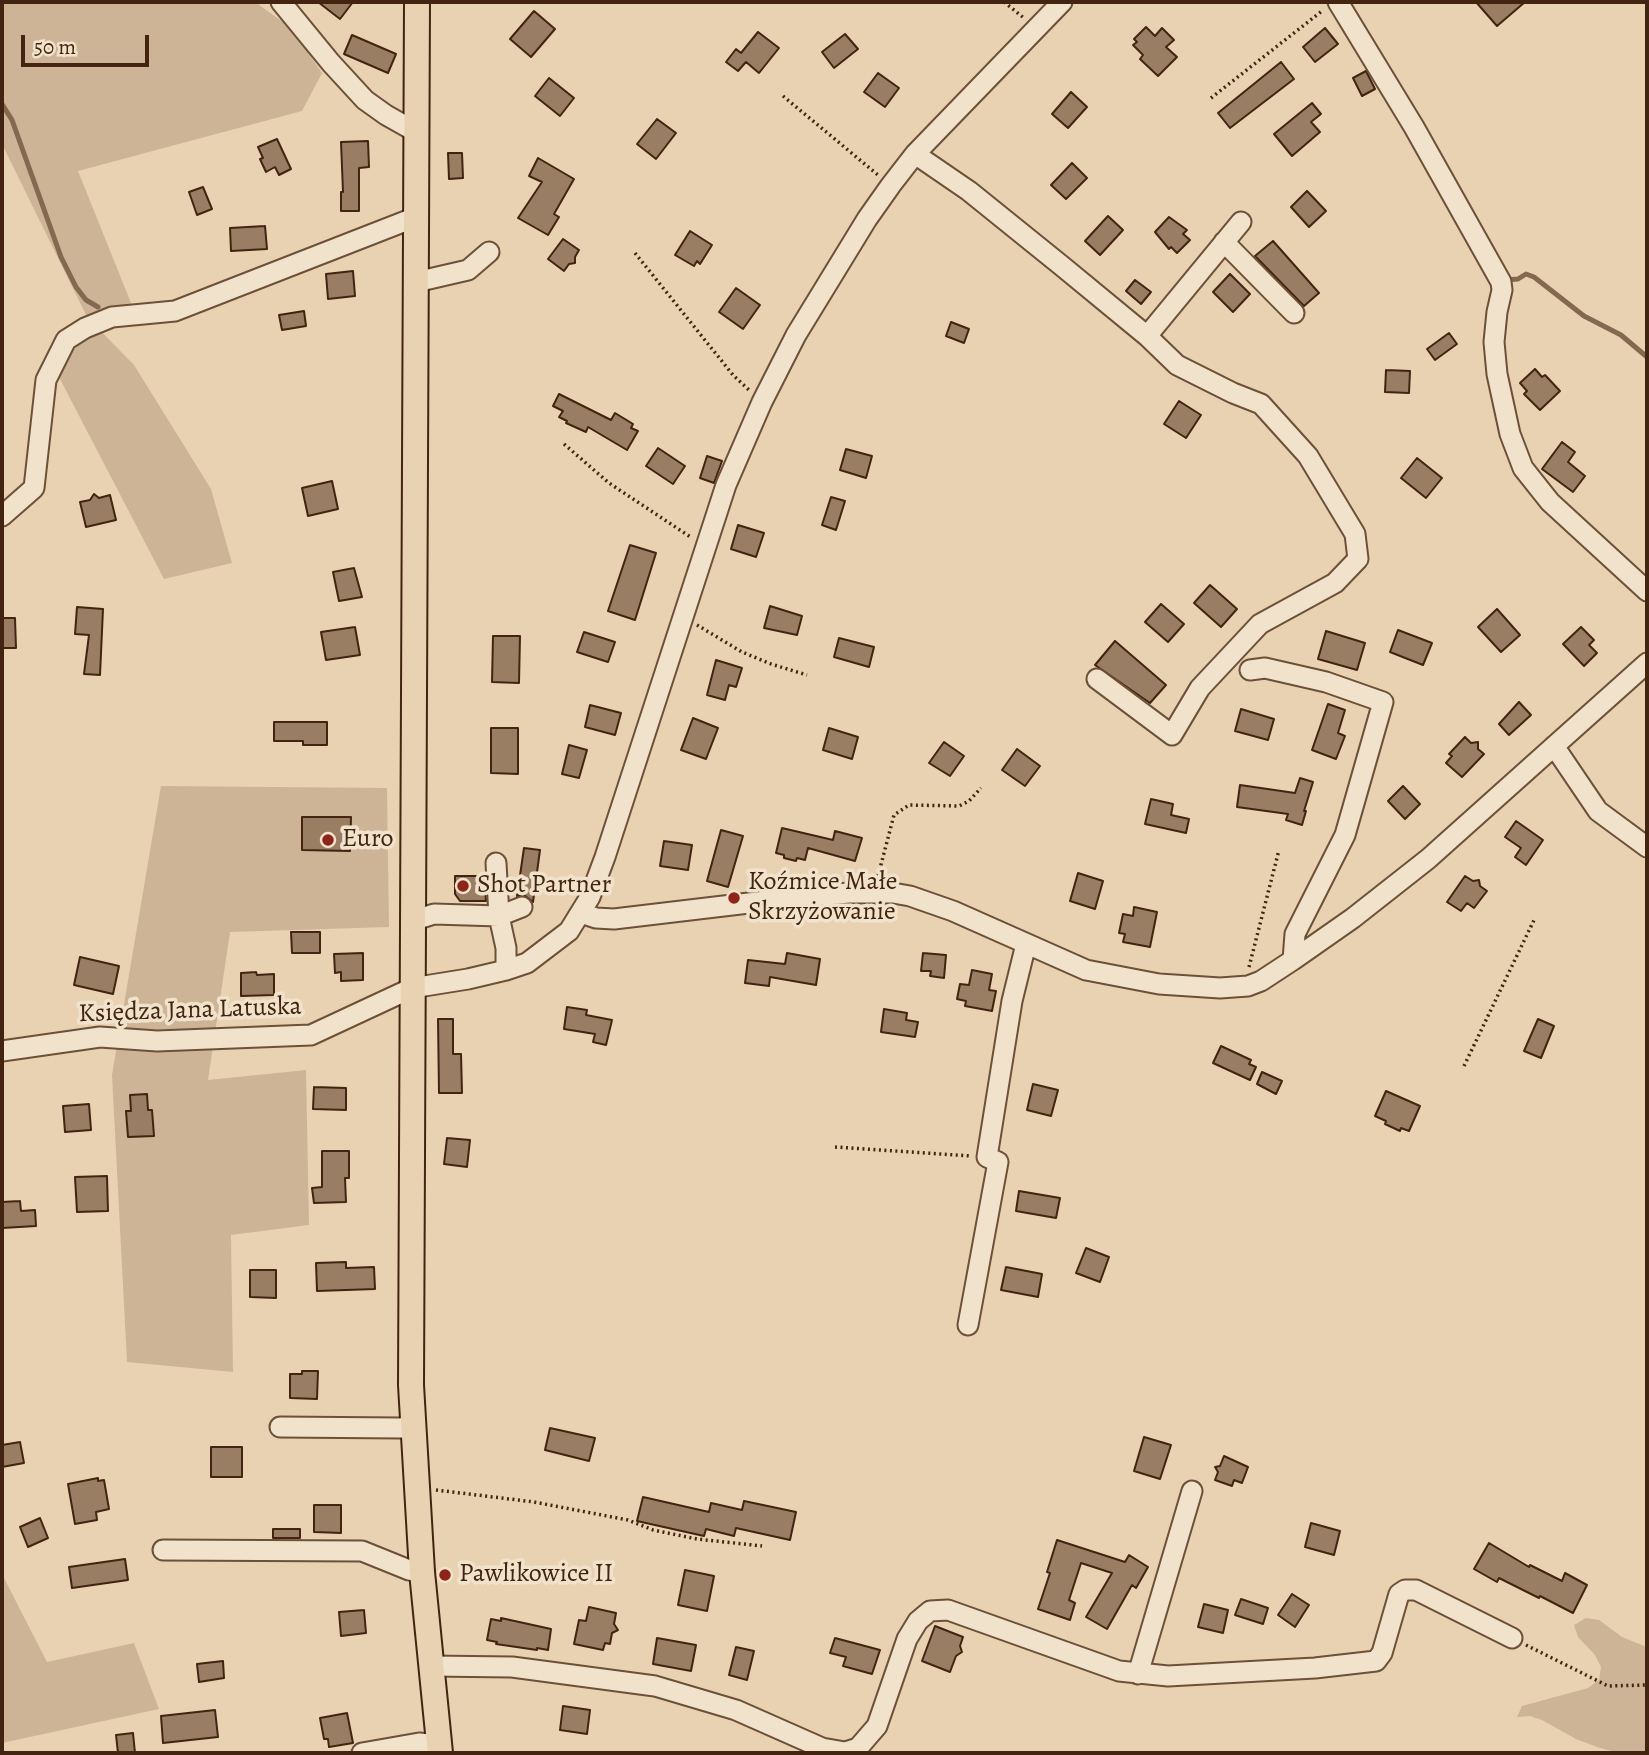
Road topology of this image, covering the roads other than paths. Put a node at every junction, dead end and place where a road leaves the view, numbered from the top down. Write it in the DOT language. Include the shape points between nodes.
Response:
graph roads {
  1 [pos="281,2"];
  2 [pos="417,2"];
  3 [pos="1062,2"];
  4 [pos="1331,6"];
  5 [pos="418,133"];
  6 [pos="915,154"];
  7 [pos="416,217"];
  8 [pos="1241,222"];
  9 [pos="1224,242"];
  10 [pos="489,252"];
  11 [pos="416,282"];
  12 [pos="1294,313"];
  13 [pos="1147,336"];
  14 [pos="2,516"];
  15 [pos="1647,591"];
  16 [pos="1647,663"];
  17 [pos="1250,670"];
  18 [pos="1097,679"];
  19 [pos="1554,746"];
  20 [pos="1647,847"];
  21 [pos="496,863"];
  22 [pos="522,906"];
  23 [pos="581,913"];
  24 [pos="499,916"];
  25 [pos="412,921"];
  26 [pos="1026,944"];
  27 [pos="1293,960"];
  28 [pos="506,970"];
  29 [pos="412,988"];
  30 [pos="2,1051"];
  31 [pos="968,1325"];
  32 [pos="414,1425"];
  33 [pos="280,1427"];
  34 [pos="1192,1491"];
  35 [pos="163,1550"];
  36 [pos="422,1572"];
  37 [pos="1511,1638"];
  38 [pos="430,1666"];
  39 [pos="1138,1674"];
  40 [pos="440,1749"];
  41 [pos="362,1753"];
  1 -- 5 [label="street" via="365,100"];
  2 -- 5 [label="main road"];
  3 -- 6 [label="street, Księdza Jana Latuska"];
  4 -- 15 [label="street" via="1414,127 1501,282 1494,342 1497,374 1523,468 1550,502"];
  5 -- 7 [label="main road"];
  6 -- 13 [label="street" via="969,191"];
  6 -- 23 [label="street, Księdza Jana Latuska" via="867,219 796,335 762,402 726,485 605,857"];
  7 -- 11 [label="main road"];
  7 -- 14 [label="street" via="175,311 112,317 66,340 46,380 34,488"];
  8 -- 9 [label="street"];
  9 -- 12 [label="street"];
  9 -- 13 [label="street"];
  10 -- 11 [label="street" via="468,270"];
  11 -- 25 [label="main road"];
  13 -- 18 [label="street" via="1177,365 1261,404 1308,456 1355,534 1358,559 1335,583 1260,624 1200,688 1172,735"];
  16 -- 19 [label="street"];
  17 -- 27 [label="street" via="1265,668 1326,682 1384,702 1345,835 1295,934"];
  19 -- 20 [label="street" via="1598,811"];
  19 -- 27 [label="street" via="1428,859"];
  21 -- 24 [label="street"];
  22 -- 24 [label="street"];
  23 -- 26 [label="street" via="614,919 874,891 933,903"];
  23 -- 28 [label="street, Księdza Jana Latuska" via="558,941 527,963"];
  24 -- 25 [label="street" via="434,914"];
  24 -- 28 [label="street"];
  25 -- 29 [label="main road"];
  26 -- 27 [label="street" via="1086,970 1200,987 1248,986"];
  26 -- 31 [label="street" via="1012,1001 987,1157 998,1162"];
  28 -- 29 [label="street, Księdza Jana Latuska"];
  29 -- 30 [label="street, Księdza Jana Latuska" via="311,1035 157,1041 100,1037"];
  29 -- 32 [label="main road"];
  32 -- 33 [label="street"];
  32 -- 36 [label="main road"];
  34 -- 39 [label="street"];
  35 -- 36 [label="street" via="362,1551"];
  36 -- 38 [label="main road"];
  37 -- 39 [label="street" via="1416,1590 1405,1590 1399,1594 1376,1661 1315,1668"];
  38 -- 39 [label="street" via="512,1667 655,1686 736,1710 822,1748 845,1752 858,1748 877,1727 907,1639 918,1620 930,1611 948,1610"];
  38 -- 40 [label="main road"];
  40 -- 41 [label="street" via="419,1743"];
}
